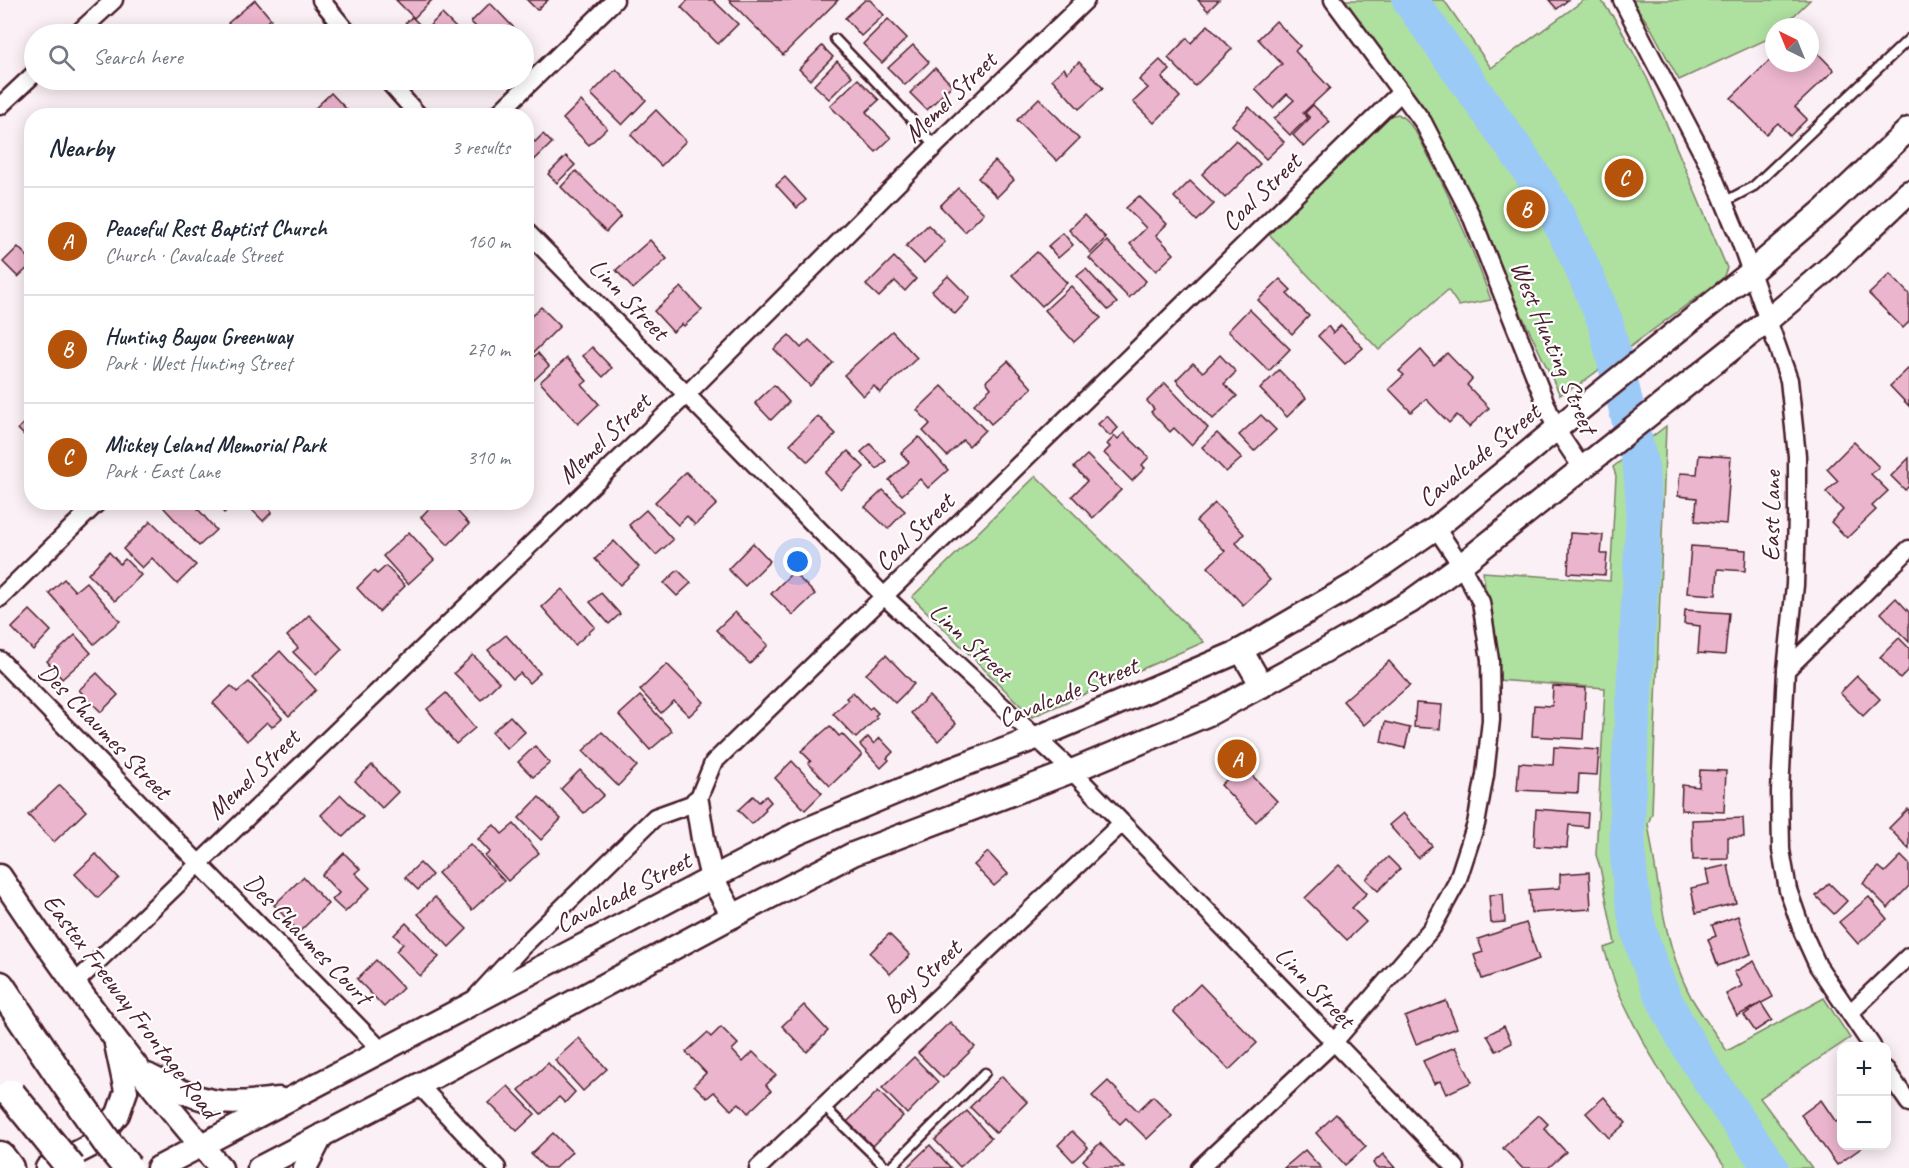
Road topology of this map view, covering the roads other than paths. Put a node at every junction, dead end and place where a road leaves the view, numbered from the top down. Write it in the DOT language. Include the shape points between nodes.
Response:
graph roads {
  1 [pos="114,0"];
  2 [pos="321,0"];
  3 [pos="615,0"];
  4 [pos="1086,0"];
  5 [pos="1333,0"];
  6 [pos="1622,0"];
  7 [pos="88,24"];
  8 [pos="341,24"];
  9 [pos="835,39"];
  10 [pos="1909,39"];
  11 [pos="534,79"];
  12 [pos="24,83"];
  13 [pos="396,90"];
  14 [pos="523,90"];
  15 [pos="1401,92"];
  16 [pos="0,106"];
  17 [pos="411,108"];
  18 [pos="504,108"];
  19 [pos="1909,129"];
  20 [pos="935,146"];
  21 [pos="1909,192"];
  22 [pos="1724,202"];
  23 [pos="534,239"];
  24 [pos="1751,272"];
  25 [pos="1768,320"];
  26 [pos="686,395"];
  27 [pos="1556,429"];
  28 [pos="1582,468"];
  29 [pos="91,510"];
  30 [pos="1436,528"];
  31 [pos="1909,549"];
  32 [pos="1461,565"];
  33 [pos="885,597"];
  34 [pos="0,598"];
  35 [pos="1241,650"];
  36 [pos="0,660"];
  37 [pos="1786,670"];
  38 [pos="1262,686"];
  39 [pos="1036,738"];
  40 [pos="1072,771"];
  41 [pos="697,802"];
  42 [pos="1122,823"];
  43 [pos="198,863"];
  44 [pos="0,876"];
  45 [pos="712,878"];
  46 [pos="733,916"];
  47 [pos="1909,956"];
  48 [pos="75,982"];
  49 [pos="0,986"];
  50 [pos="469,1004"];
  51 [pos="1850,1013"];
  52 [pos="114,1037"];
  53 [pos="1334,1042"];
  54 [pos="1869,1042"];
  55 [pos="381,1050"];
  56 [pos="140,1071"];
  57 [pos="985,1073"];
  58 [pos="1891,1076"];
  59 [pos="419,1085"];
  60 [pos="5,1087"];
  61 [pos="290,1098"];
  62 [pos="1909,1103"];
  63 [pos="823,1106"];
  64 [pos="322,1135"];
  65 [pos="201,1145"];
  66 [pos="0,1156"];
  67 [pos="9,1168"];
  68 [pos="47,1168"];
  69 [pos="71,1168"];
  70 [pos="128,1168"];
  71 [pos="158,1168"];
  72 [pos="221,1168"];
  73 [pos="259,1168"];
  74 [pos="304,1168"];
  75 [pos="497,1168"];
  76 [pos="758,1168"];
  77 [pos="1200,1168"];
  78 [pos="1456,1168"];
  1 -- 7 [label="street"];
  2 -- 8 [label="street"];
  3 -- 11 [label="street"];
  4 -- 20 [label="street, Memel Street"];
  5 -- 15 [label="street, West Hunting Street"];
  6 -- 22 [label="street, East Lane"];
  9 -- 20 [label="lane"];
  10 -- 22 [label="lane" via="1755,186"];
  12 -- 16 [label="street"];
  13 -- 17 [label="street"];
  14 -- 18 [label="street"];
  15 -- 27 [label="street, West Hunting Street" via="1423,122 1470,213"];
  15 -- 33 [label="street, Coal Street"];
  19 -- 24 [label="main road, Cavalcade Street"];
  20 -- 26 [label="street, Memel Street"];
  21 -- 25 [label="main road"];
  22 -- 24 [label="street, East Lane"];
  23 -- 26 [label="street, Linn Street"];
  24 -- 25 [label="street, East Lane"];
  24 -- 27 [label="main road, Cavalcade Street"];
  25 -- 28 [label="main road"];
  25 -- 37 [label="street, East Lane" via="1789,380 1797,456 1795,585"];
  26 -- 33 [label="street, Linn Street"];
  26 -- 43 [label="street, Memel Street"];
  27 -- 28 [label="street, West Hunting Street"];
  27 -- 30 [label="main road, Cavalcade Street"];
  28 -- 32 [label="main road"];
  29 -- 34 [label="street"];
  30 -- 32 [label="street"];
  30 -- 35 [label="main road, Cavalcade Street" via="1355,584"];
  31 -- 37 [label="street"];
  32 -- 38 [label="main road" via="1410,602"];
  32 -- 53 [label="street" via="1481,602 1490,660 1491,720 1476,824 1457,882 1432,928"];
  33 -- 39 [label="street, Linn Street"];
  33 -- 41 [label="street, Coal Street" via="713,763"];
  35 -- 38 [label="main road"];
  35 -- 39 [label="main road, Cavalcade Street"];
  36 -- 43 [label="street, Des Chaumes Street"];
  37 -- 51 [label="street, East Lane" via="1780,792 1781,850 1788,890 1818,966"];
  38 -- 40 [label="main road" via="1211,713"];
  39 -- 40 [label="street, Linn Street"];
  39 -- 45 [label="main road, Cavalcade Street" via="798,833"];
  40 -- 42 [label="street, Linn Street"];
  40 -- 46 [label="main road" via="853,854"];
  41 -- 45 [label="main road"];
  41 -- 50 [label="street" via="655,817"];
  42 -- 53 [label="street, Linn Street"];
  42 -- 63 [label="street, Bay Street"];
  43 -- 48 [label="street, Memel Street"];
  43 -- 55 [label="street, Des Chaumes Court"];
  44 -- 48 [label="main road, Eastex Freeway Frontage Road"];
  45 -- 46 [label="main road"];
  45 -- 50 [label="main road, Cavalcade Street"];
  46 -- 59 [label="main road"];
  47 -- 51 [label="street"];
  48 -- 52 [label="main road, Eastex Freeway Frontage Road"];
  49 -- 70 [label="highway, bridge"];
  50 -- 55 [label="main road, Cavalcade Street"];
  51 -- 54 [label="street, East Lane"];
  52 -- 56 [label="main road, Eastex Freeway Frontage Road"];
  52 -- 68 [label="main road" via="126,1091 118,1114 92,1145"];
  53 -- 77 [label="street"];
  53 -- 78 [label="street, Linn Street"];
  55 -- 61 [label="main road, Cavalcade Street"];
  56 -- 61 [label="main road" via="213,1101"];
  56 -- 65 [label="main road, Eastex Freeway Frontage Road"];
  57 -- 63 [label="lane" via="892,1166 885,1166"];
  58 -- 62 [label="street"];
  59 -- 64 [label="main road"];
  59 -- 75 [label="street"];
  60 -- 69 [label="highway, bridge"];
  61 -- 65 [label="main road, Cavalcade Street"];
  63 -- 76 [label="street, Bay Street"];
  64 -- 73 [label="main road"];
  64 -- 74 [label="main road"];
  65 -- 71 [label="main road, Cavalcade Street"];
  65 -- 72 [label="main road, Eastex Freeway Frontage Road"];
  66 -- 67 [label="highway"];
}
